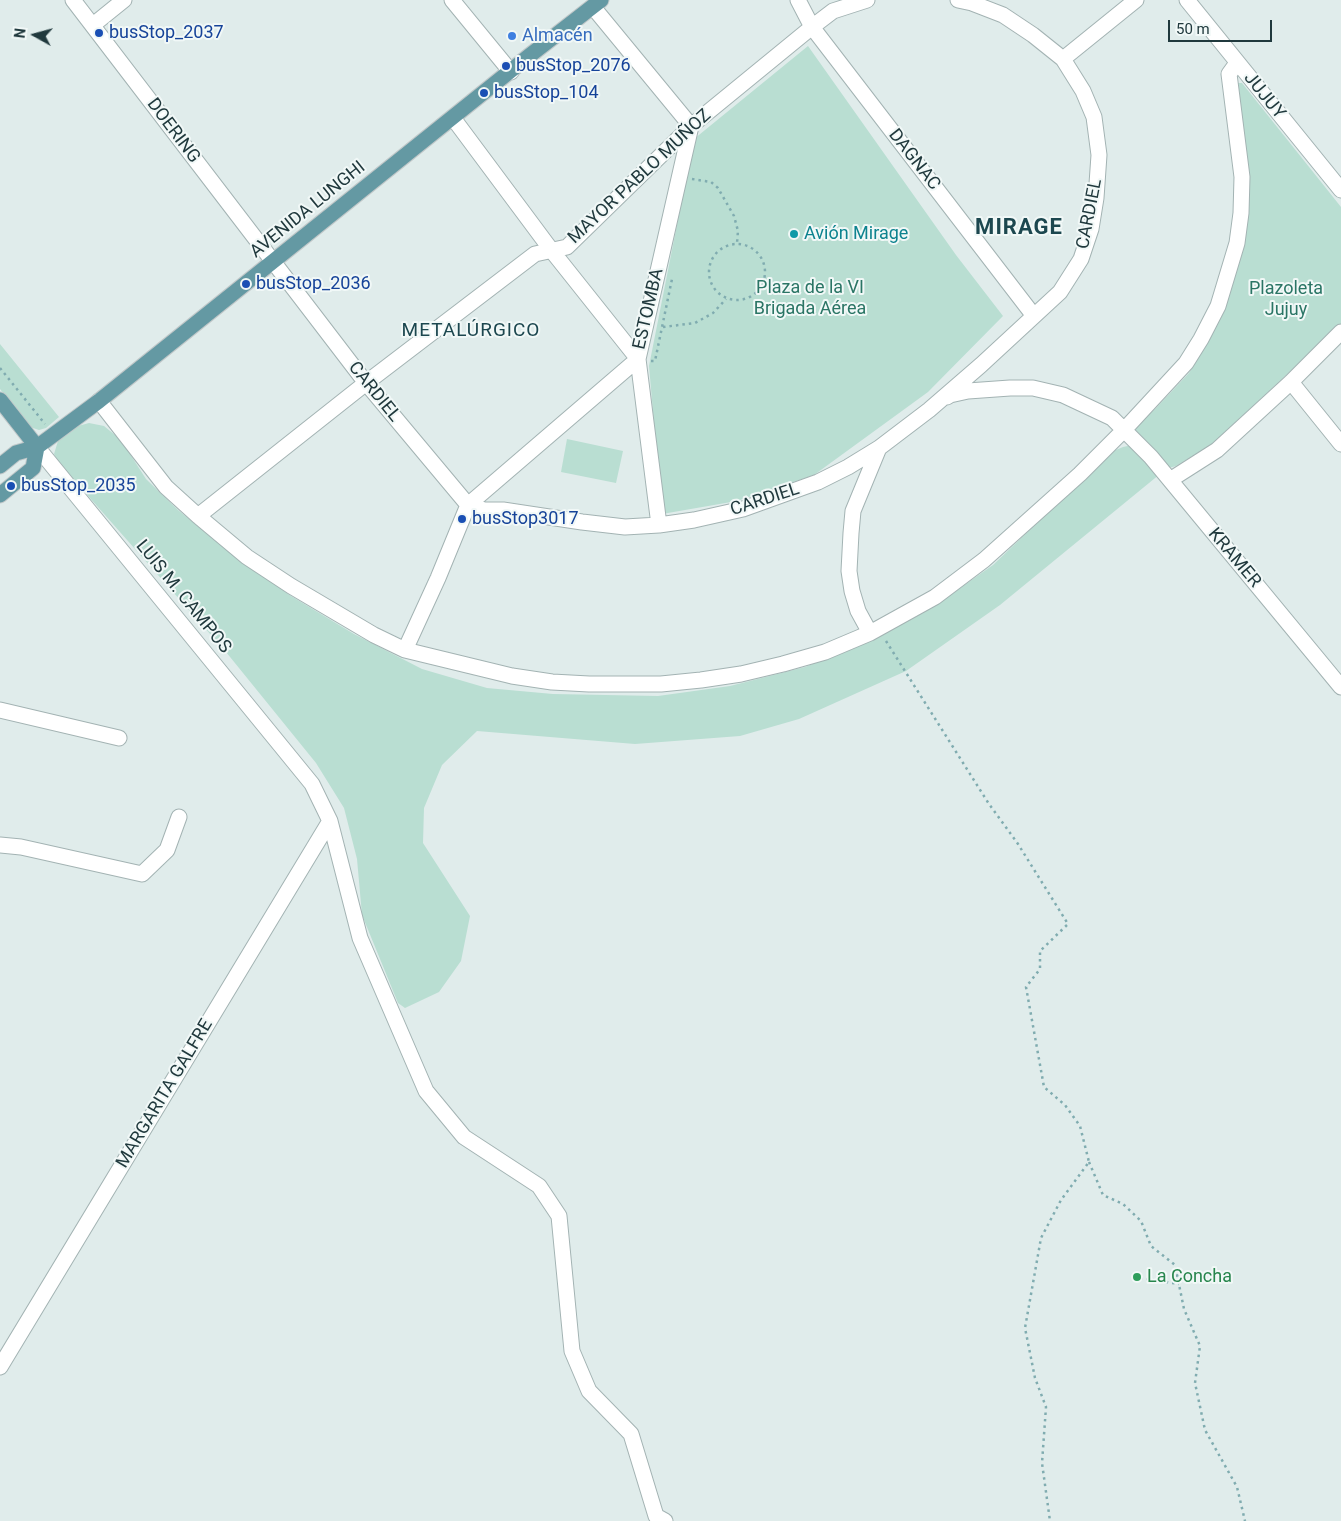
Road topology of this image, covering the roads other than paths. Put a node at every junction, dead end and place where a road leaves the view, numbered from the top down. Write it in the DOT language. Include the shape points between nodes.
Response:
graph roads {
  1 [pos="73,0"];
  2 [pos="124,0"];
  3 [pos="452,0"];
  4 [pos="798,0"];
  5 [pos="867,0"];
  6 [pos="958,0"];
  7 [pos="1136,0"];
  8 [pos="1188,0"];
  9 [pos="597,3"];
  10 [pos="93,25"];
  11 [pos="812,27"];
  12 [pos="1063,59"];
  13 [pos="1237,63"];
  14 [pos="511,72"];
  15 [pos="453,118"];
  16 [pos="691,126"];
  17 [pos="1336,173"];
  18 [pos="1341,190"];
  19 [pos="552,251"];
  20 [pos="273,262"];
  21 [pos="1034,316"];
  22 [pos="1341,332"];
  23 [pos="638,359"];
  24 [pos="1291,382"];
  25 [pos="366,384"];
  26 [pos="0,400"];
  27 [pos="99,401"];
  28 [pos="929,410"];
  29 [pos="1124,430"];
  30 [pos="1341,444"];
  31 [pos="37,447"];
  32 [pos="879,448"];
  33 [pos="0,466"];
  34 [pos="1170,480"];
  35 [pos="0,495"];
  36 [pos="468,505"];
  37 [pos="198,516"];
  38 [pos="659,525"];
  39 [pos="874,631"];
  40 [pos="405,650"];
  41 [pos="1341,687"];
  42 [pos="0,710"];
  43 [pos="119,738"];
  44 [pos="179,817"];
  45 [pos="330,821"];
  46 [pos="0,845"];
  47 [pos="0,1367"];
  48 [pos="665,1521"];
  1 -- 10 [label="street, DOERING"];
  2 -- 10 [label="street"];
  3 -- 14 [label="street"];
  4 -- 11 [label="street, DAGNAC"];
  5 -- 11 [label="street, MAYOR PABLO MUÑOZ" via="833,11"];
  6 -- 12 [label="street" via="1003,16"];
  7 -- 12 [label="street"];
  8 -- 13 [label="street, JUJUY"];
  9 -- 14 [label="main road, AVENIDA LUNGHI"];
  9 -- 16 [label="street"];
  10 -- 20 [label="street, DOERING"];
  11 -- 16 [label="street, MAYOR PABLO MUÑOZ"];
  11 -- 21 [label="street, DAGNAC"];
  12 -- 21 [label="street, CARDIEL" via="1083,91 1094,117 1099,155 1096,198 1081,259 1060,292"];
  13 -- 17 [label="street, JUJUY"];
  13 -- 29 [label="street" via="1229,74 1242,177 1241,213 1228,276 1218,306 1186,363"];
  14 -- 15 [label="main road, AVENIDA LUNGHI"];
  15 -- 19 [label="street"];
  15 -- 20 [label="main road, AVENIDA LUNGHI"];
  16 -- 19 [label="street, MAYOR PABLO MUÑOZ" via="568,247"];
  16 -- 23 [label="street, ESTOMBA"];
  17 -- 18 [label="street, JUJUY"];
  19 -- 23 [label="street"];
  19 -- 25 [label="street, MAYOR PABLO MUÑOZ" via="535,254"];
  20 -- 25 [label="street, CARDIEL"];
  20 -- 27 [label="main road, AVENIDA LUNGHI"];
  21 -- 28 [label="street, CARDIEL"];
  22 -- 24 [label="street"];
  23 -- 36 [label="street"];
  23 -- 38 [label="street, ESTOMBA"];
  24 -- 30 [label="street"];
  24 -- 34 [label="street" via="1217,450"];
  25 -- 36 [label="street, CARDIEL"];
  25 -- 37 [label="street, MAYOR PABLO MUÑOZ"];
  26 -- 31 [label="main road, LUIS M. CAMPOS"];
  27 -- 31 [label="main road, AVENIDA LUNGHI"];
  27 -- 37 [label="street" via="166,487"];
  28 -- 29 [label="street, KRAMER" via="950,395 968,391 1033,388 1063,395 1087,406 1112,418"];
  28 -- 32 [label="street, CARDIEL"];
  29 -- 34 [label="street, KRAMER"];
  29 -- 39 [label="street" via="984,560 935,597"];
  31 -- 33 [label="main road, AVENIDA LUNGHI" via="16,452"];
  31 -- 35 [label="main road" via="33,468"];
  31 -- 45 [label="street, LUIS M. CAMPOS" via="312,784"];
  32 -- 38 [label="street, CARDIEL" via="826,478 779,497 743,509"];
  32 -- 39 [label="street" via="853,512 849,571 858,611"];
  34 -- 41 [label="street, KRAMER"];
  36 -- 38 [label="street, CARDIEL" via="484,510 626,527"];
  36 -- 40 [label="street"];
  37 -- 40 [label="street" via="247,557 290,586"];
  39 -- 40 [label="street" via="825,652 741,674 643,684 552,682 512,676"];
  42 -- 43 [label="street"];
  44 -- 46 [label="street" via="167,850 142,874"];
  45 -- 47 [label="street, MARGARITA GALFRE"];
  45 -- 48 [label="street, LUIS M. CAMPOS" via="360,938 426,1091 464,1138 539,1186 559,1216 572,1351 589,1391 631,1434 656,1516"];
}
